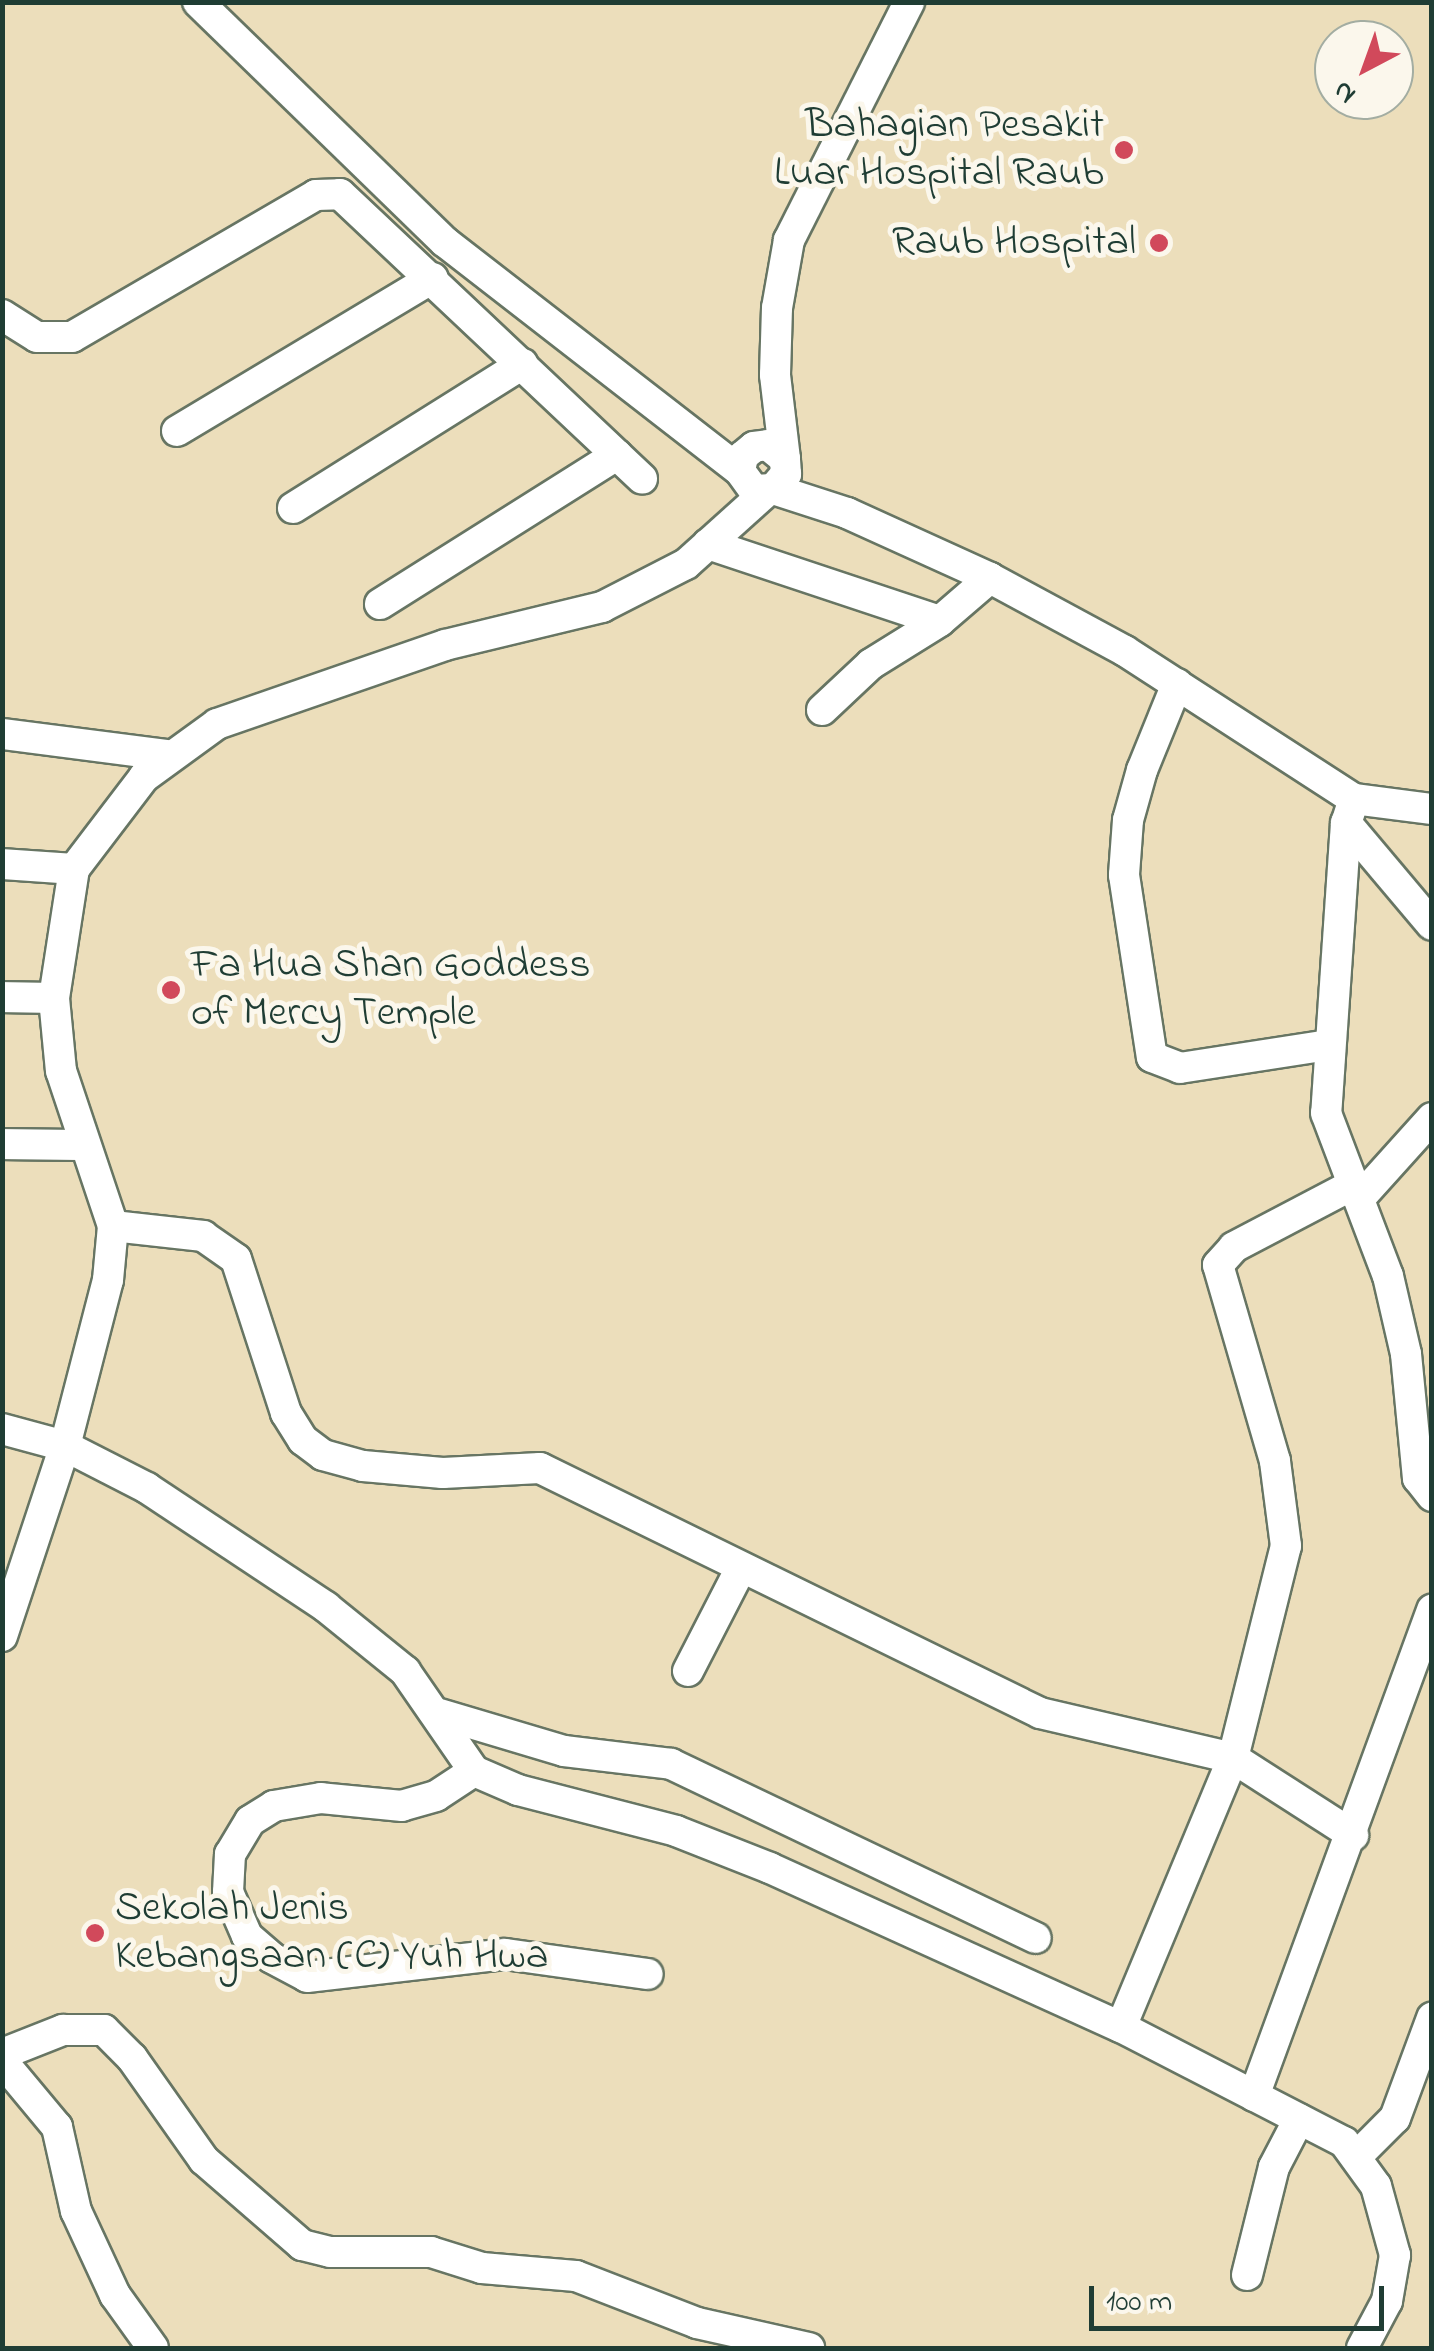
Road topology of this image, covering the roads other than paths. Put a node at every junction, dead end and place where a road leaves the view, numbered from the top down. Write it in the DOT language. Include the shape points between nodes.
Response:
graph roads {
  1 [pos="198,2"];
  2 [pos="877,2"];
  3 [pos="905,13"];
  4 [pos="434,278"];
  5 [pos="514,301"];
  6 [pos="2,315"];
  7 [pos="485,328"];
  8 [pos="524,364"];
  9 [pos="177,430"];
  10 [pos="618,455"];
  11 [pos="762,469"];
  12 [pos="642,478"];
  13 [pos="293,508"];
  14 [pos="708,544"];
  15 [pos="990,578"];
  16 [pos="380,604"];
  17 [pos="940,621"];
  18 [pos="1177,684"];
  19 [pos="822,710"];
  20 [pos="2,734"];
  21 [pos="167,755"];
  22 [pos="1432,809"];
  23 [pos="1350,811"];
  24 [pos="2,864"];
  25 [pos="74,870"];
  26 [pos="1432,925"];
  27 [pos="2,997"];
  28 [pos="54,998"];
  29 [pos="1328,1045"];
  30 [pos="1432,1118"];
  31 [pos="2,1144"];
  32 [pos="84,1145"];
  33 [pos="1356,1192"];
  34 [pos="113,1226"];
  35 [pos="2,1429"];
  36 [pos="65,1446"];
  37 [pos="1432,1496"];
  38 [pos="740,1570"];
  39 [pos="1432,1610"];
  40 [pos="2,1636"];
  41 [pos="688,1671"];
  42 [pos="440,1714"];
  43 [pos="1233,1758"];
  44 [pos="474,1771"];
  45 [pos="1353,1834"];
  46 [pos="1036,1938"];
  47 [pos="648,1974"];
  48 [pos="1432,2018"];
  49 [pos="1121,2027"];
  50 [pos="2,2058"];
  51 [pos="1254,2096"];
  52 [pos="1299,2119"];
  53 [pos="1358,2154"];
  54 [pos="1247,2275"];
  55 [pos="154,2348"];
  56 [pos="809,2348"];
  57 [pos="1362,2348"];
  1 -- 5 [label="street"];
  2 -- 3 [label="street"];
  3 -- 11 [label="street" via="789,240"];
  4 -- 6 [label="street" via="353,200 332,192 72,338 38,338"];
  4 -- 7 [label="street"];
  4 -- 9 [label="street"];
  5 -- 7 [label="street"];
  5 -- 11 [label="street"];
  7 -- 8 [label="street"];
  8 -- 10 [label="street"];
  8 -- 13 [label="street"];
  10 -- 12 [label="street"];
  10 -- 16 [label="street"];
  11 -- 14 [label="street"];
  11 -- 15 [label="street"];
  14 -- 17 [label="street"];
  14 -- 21 [label="street" via="660,581 602,606 445,645 271,704 216,724"];
  15 -- 17 [label="street"];
  15 -- 18 [label="street"];
  17 -- 19 [label="street" via="871,664"];
  18 -- 23 [label="street"];
  18 -- 29 [label="street" via="1128,820 1127,915 1149,1048 1158,1062 1180,1068"];
  20 -- 21 [label="street"];
  21 -- 25 [label="street"];
  22 -- 23 [label="street"];
  23 -- 26 [label="street"];
  23 -- 29 [label="street"];
  24 -- 25 [label="street"];
  25 -- 28 [label="street"];
  27 -- 28 [label="street"];
  28 -- 32 [label="street" via="62,1071"];
  29 -- 33 [label="street" via="1326,1114"];
  30 -- 33 [label="street"];
  31 -- 32 [label="street"];
  32 -- 34 [label="street"];
  33 -- 37 [label="street" via="1388,1276 1406,1354 1418,1478"];
  33 -- 43 [label="street" via="1234,1247 1218,1265 1274,1461 1286,1546"];
  34 -- 36 [label="street" via="108,1280"];
  34 -- 38 [label="street" via="203,1236 236,1259 286,1413 323,1455 427,1472 540,1468"];
  35 -- 36 [label="street"];
  36 -- 40 [label="street"];
  36 -- 42 [label="street" via="147,1488 326,1607 405,1671"];
  38 -- 41 [label="street"];
  38 -- 43 [label="street" via="1040,1713"];
  39 -- 45 [label="street"];
  42 -- 44 [label="street"];
  42 -- 46 [label="street" via="564,1750 671,1764"];
  43 -- 45 [label="street"];
  43 -- 49 [label="street"];
  44 -- 47 [label="street" via="436,1796 402,1806 322,1798 274,1806 250,1822 230,1854 228,1892 247,1936 306,1977 505,1954"];
  44 -- 49 [label="street" via="518,1790 676,1831"];
  45 -- 51 [label="street"];
  48 -- 53 [label="street" via="1395,2118"];
  49 -- 51 [label="street"];
  50 -- 55 [label="street" via="58,2128 76,2211 115,2295"];
  50 -- 56 [label="street" via="63,2030 104,2030 132,2058 204,2160 302,2244 330,2252 431,2252 482,2268 576,2276 697,2323"];
  51 -- 52 [label="street"];
  52 -- 53 [label="street"];
  52 -- 54 [label="street" via="1274,2167"];
  53 -- 57 [label="street" via="1392,2225 1395,2255 1387,2300"];
}
